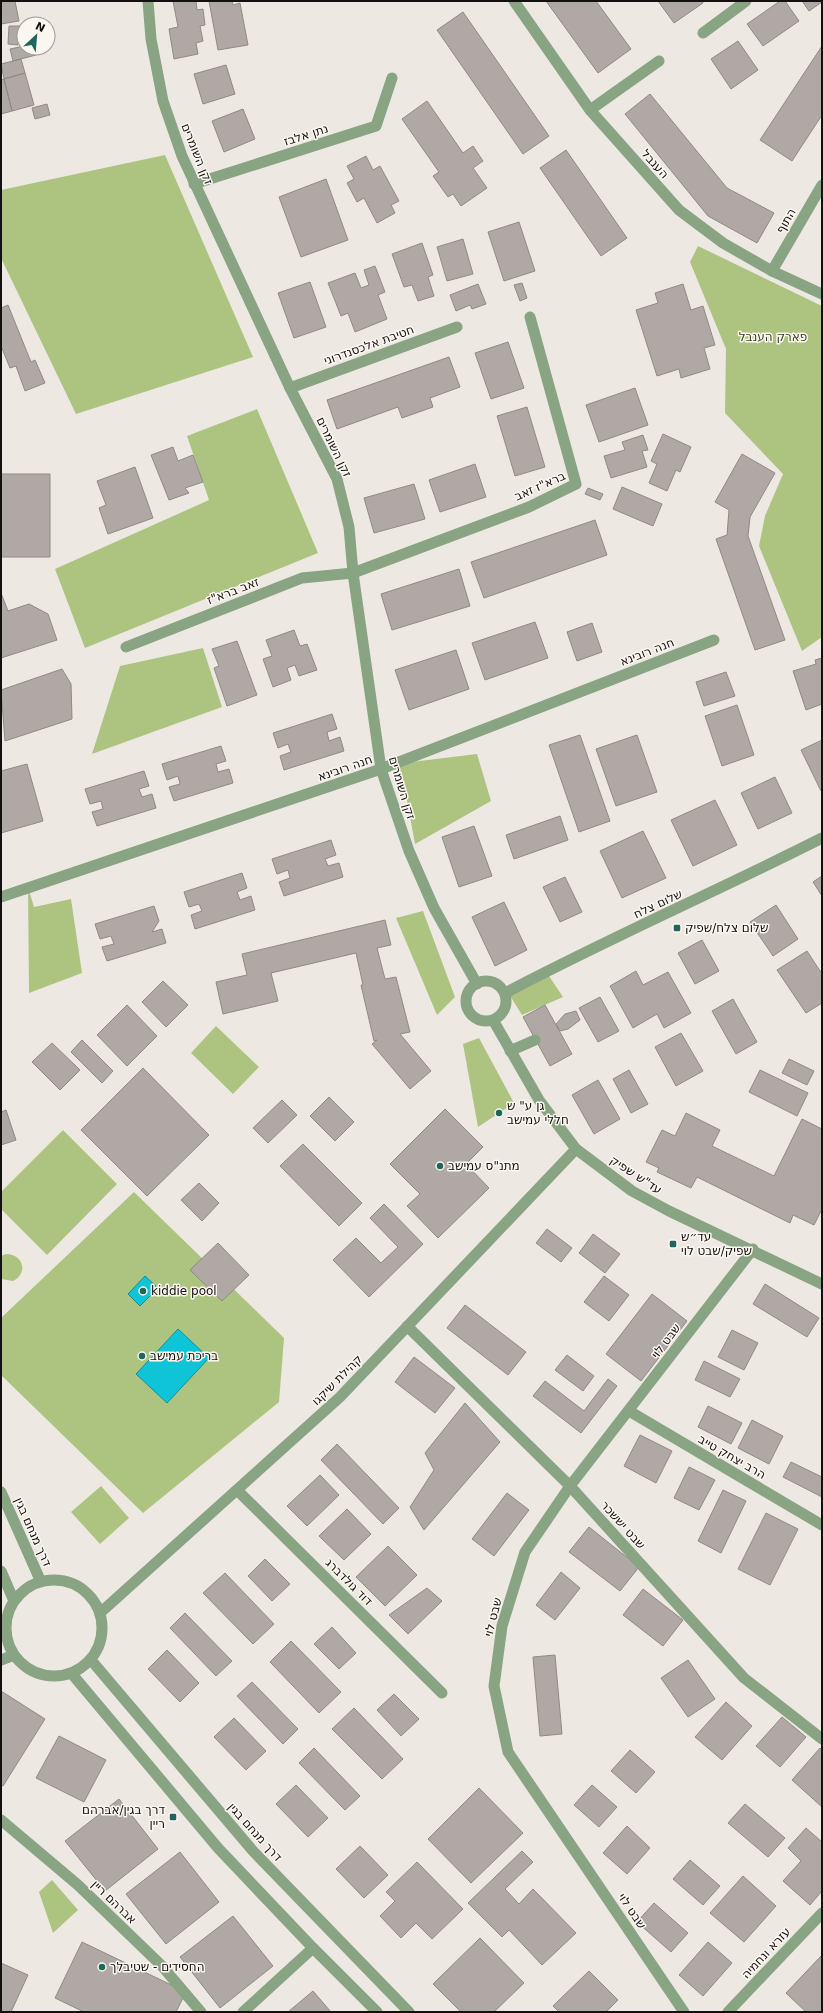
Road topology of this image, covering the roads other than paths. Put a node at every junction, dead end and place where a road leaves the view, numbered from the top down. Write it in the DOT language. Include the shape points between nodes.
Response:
graph roads {
  1 [pos="148,1"];
  2 [pos="514,1"];
  3 [pos="746,1"];
  4 [pos="703,33"];
  5 [pos="659,61"];
  6 [pos="392,78"];
  7 [pos="590,110"];
  8 [pos="194,184"];
  9 [pos="822,186"];
  10 [pos="772,270"];
  11 [pos="822,294"];
  12 [pos="530,317"];
  13 [pos="457,327"];
  14 [pos="290,388"];
  15 [pos="352,573"];
  16 [pos="714,640"];
  17 [pos="126,647"];
  18 [pos="381,770"];
  19 [pos="822,838"];
  20 [pos="1,898"];
  21 [pos="476,984"];
  22 [pos="505,993"];
  23 [pos="493,1020"];
  24 [pos="535,1040"];
  25 [pos="510,1051"];
  26 [pos="576,1150"];
  27 [pos="752,1249"];
  28 [pos="822,1284"];
  29 [pos="407,1326"];
  30 [pos="629,1411"];
  31 [pos="570,1486"];
  32 [pos="238,1490"];
  33 [pos="1,1492"];
  34 [pos="822,1525"];
  35 [pos="1,1570"];
  36 [pos="41,1582"];
  37 [pos="14,1601"];
  38 [pos="100,1613"];
  39 [pos="3,1634"];
  40 [pos="14,1655"];
  41 [pos="1,1660"];
  42 [pos="91,1660"];
  43 [pos="72,1674"];
  44 [pos="442,1693"];
  45 [pos="822,1739"];
  46 [pos="1,1820"];
  47 [pos="822,1913"];
  48 [pos="313,1948"];
  49 [pos="201,2012"];
  50 [pos="243,2012"];
  51 [pos="377,2012"];
  52 [pos="409,2012"];
  53 [pos="684,2012"];
  54 [pos="728,2012"];
  1 -- 8 [label="street, זקן השומרים" via="151,39 163,102"];
  2 -- 7 [label="street, הענבל"];
  3 -- 4 [label="street"];
  5 -- 7 [label="street"];
  6 -- 8 [label="street, נתן אלבז" via="376,126"];
  7 -- 10 [label="street, הענבל" via="679,210 723,243"];
  8 -- 14 [label="street, זקן השומרים"];
  9 -- 10 [label="street, התוף"];
  10 -- 11 [label="street, הענבל"];
  12 -- 15 [label="street, ברא\"ז זאב" via="576,484 529,507"];
  13 -- 14 [label="street, חטיבת אלכסנדרוני"];
  14 -- 15 [label="street, זקן השומרים" via="337,479 349,527"];
  15 -- 17 [label="street, זאב ברא\"ז" via="302,578"];
  15 -- 18 [label="street, זקן השומרים"];
  16 -- 18 [label="street, חנה רובינא"];
  18 -- 20 [label="street, חנה רובינא"];
  18 -- 21 [label="street, זקן השומרים" via="409,851 434,908"];
  19 -- 22 [label="street, שלום צלח"];
  21 -- 22 [label="street" via="493,982"];
  21 -- 23 [label="street" via="467,996 469,1012 482,1021"];
  22 -- 23 [label="street" via="504,1012"];
  23 -- 25 [label="street, עד\"ש שפיק"];
  24 -- 25 [label="street"];
  25 -- 26 [label="street, עד\"ש שפיק" via="539,1100"];
  26 -- 27 [label="street, עד\"ש שפיק" via="632,1191"];
  26 -- 29 [label="street, קהילת שיקגו"];
  27 -- 28 [label="street, עד\"ש שפיק"];
  27 -- 30 [label="street, שבט לוי"];
  29 -- 31 [label="street, שבט יששכר"];
  29 -- 32 [label="street, קהילת שיקגו" via="340,1397"];
  30 -- 31 [label="street, שבט לוי"];
  30 -- 34 [label="street, הרב יצחק טייב"];
  31 -- 45 [label="street, שבט יששכר" via="744,1678"];
  31 -- 53 [label="street, שבט לוי" via="525,1552 502,1626 494,1686 508,1752"];
  32 -- 38 [label="street, קהילת שיקגו"];
  32 -- 44 [label="street, דוד גולדברג"];
  33 -- 36 [label="street, דרך מנחם בגין"];
  35 -- 37 [label="street"];
  36 -- 37 [label="street" via="26,1589"];
  36 -- 38 [label="street" via="70,1582 83,1589 94,1600"];
  37 -- 39 [label="street"];
  38 -- 42 [label="street" via="102,1639"];
  39 -- 40 [label="street"];
  40 -- 41 [label="street"];
  40 -- 43 [label="street" via="25,1667 40,1674"];
  42 -- 43 [label="street"];
  42 -- 52 [label="street, דרך מנחם בגין" via="253,1851"];
  43 -- 48 [label="street" via="218,1848"];
  46 -- 49 [label="street, אברהם ריין" via="78,1885 156,1960"];
  47 -- 54 [label="street, עזרא ונחמיה"];
  48 -- 50 [label="street"];
  48 -- 51 [label="street"];
}
